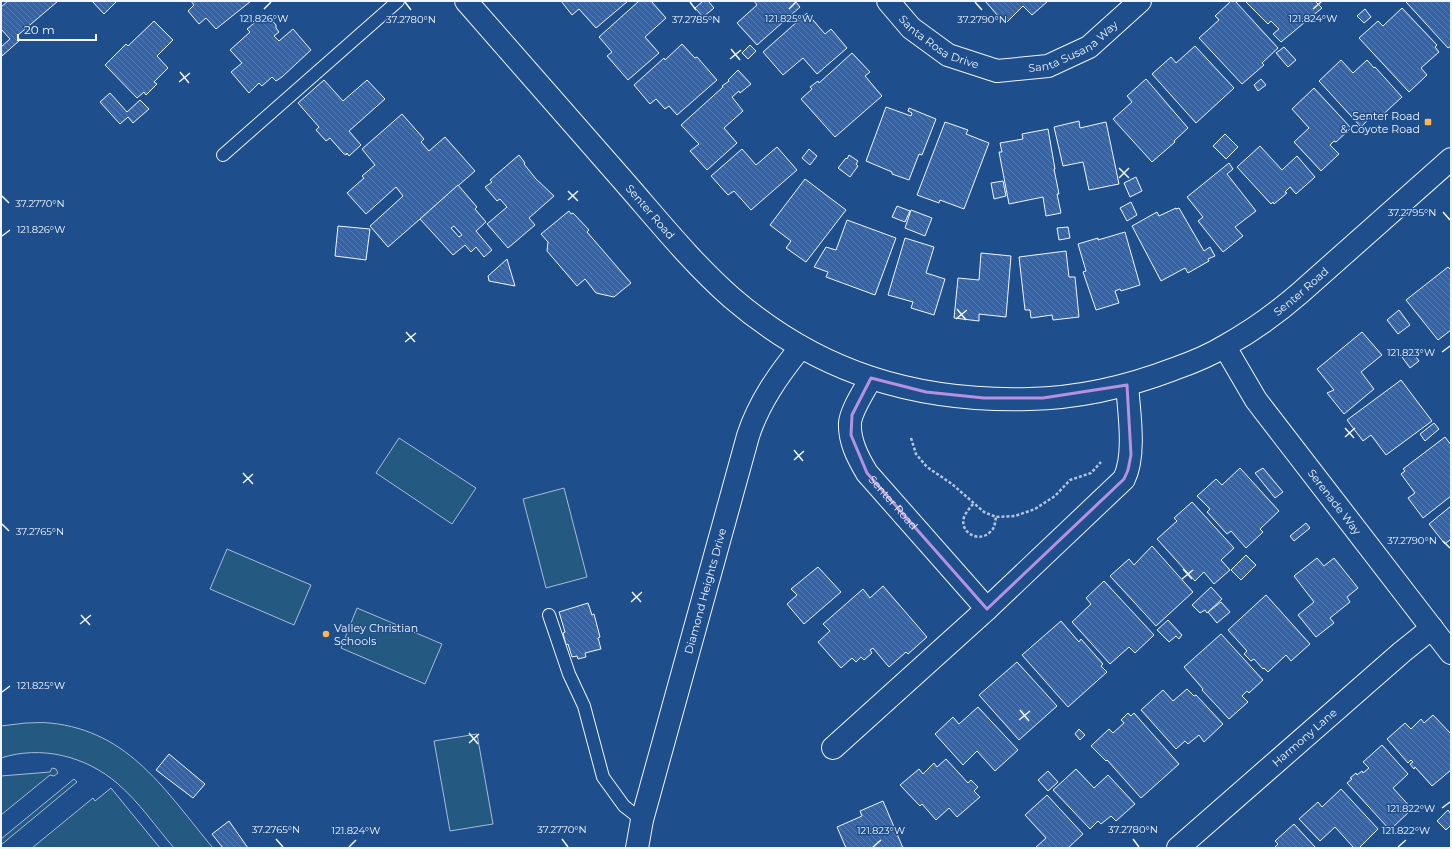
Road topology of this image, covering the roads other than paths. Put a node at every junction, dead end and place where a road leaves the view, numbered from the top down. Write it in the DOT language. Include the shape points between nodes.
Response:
graph roads {
  1 [pos="398,1"];
  2 [pos="466,1"];
  3 [pos="888,1"];
  4 [pos="1140,1"];
  5 [pos="997,71"];
  6 [pos="223,155"];
  7 [pos="1451,159"];
  8 [pos="801,347"];
  9 [pos="1225,347"];
  10 [pos="871,378"];
  11 [pos="1127,385"];
  12 [pos="987,609"];
  13 [pos="549,615"];
  14 [pos="1432,628"];
  15 [pos="1451,653"];
  16 [pos="832,748"];
  17 [pos="642,820"];
  18 [pos="636,848"];
  19 [pos="1178,848"];
  1 -- 6 [label="lane"];
  2 -- 8 [label="street, Senter Road" via="712,279 750,312"];
  3 -- 5 [label="street, Santa Rosa Drive" via="911,28 948,55"];
  4 -- 5 [label="street, Santa Susana Way" via="1089,48 1048,66"];
  7 -- 9 [label="street, Senter Road" via="1300,293"];
  8 -- 10 [label="street, Senter Road" via="839,367"];
  8 -- 17 [label="street, Diamond Heights Drive" via="770,389 748,436"];
  9 -- 11 [label="street, Senter Road"];
  9 -- 14 [label="street, Serenade Way" via="1256,400"];
  10 -- 11 [label="street, Senter Road" via="956,397 1010,399 1076,395"];
  10 -- 12 [label="street, Senter Road" via="850,423 859,459 867,472"];
  11 -- 12 [label="street" via="1131,455 1124,479"];
  12 -- 16 [label="street"];
  13 -- 17 [label="lane" via="569,674 584,706 603,777 624,806"];
  14 -- 15 [label="street, Serenade Way"];
  14 -- 19 [label="street, Harmony Lane"];
  17 -- 18 [label="street, Diamond Heights Drive"];
}
